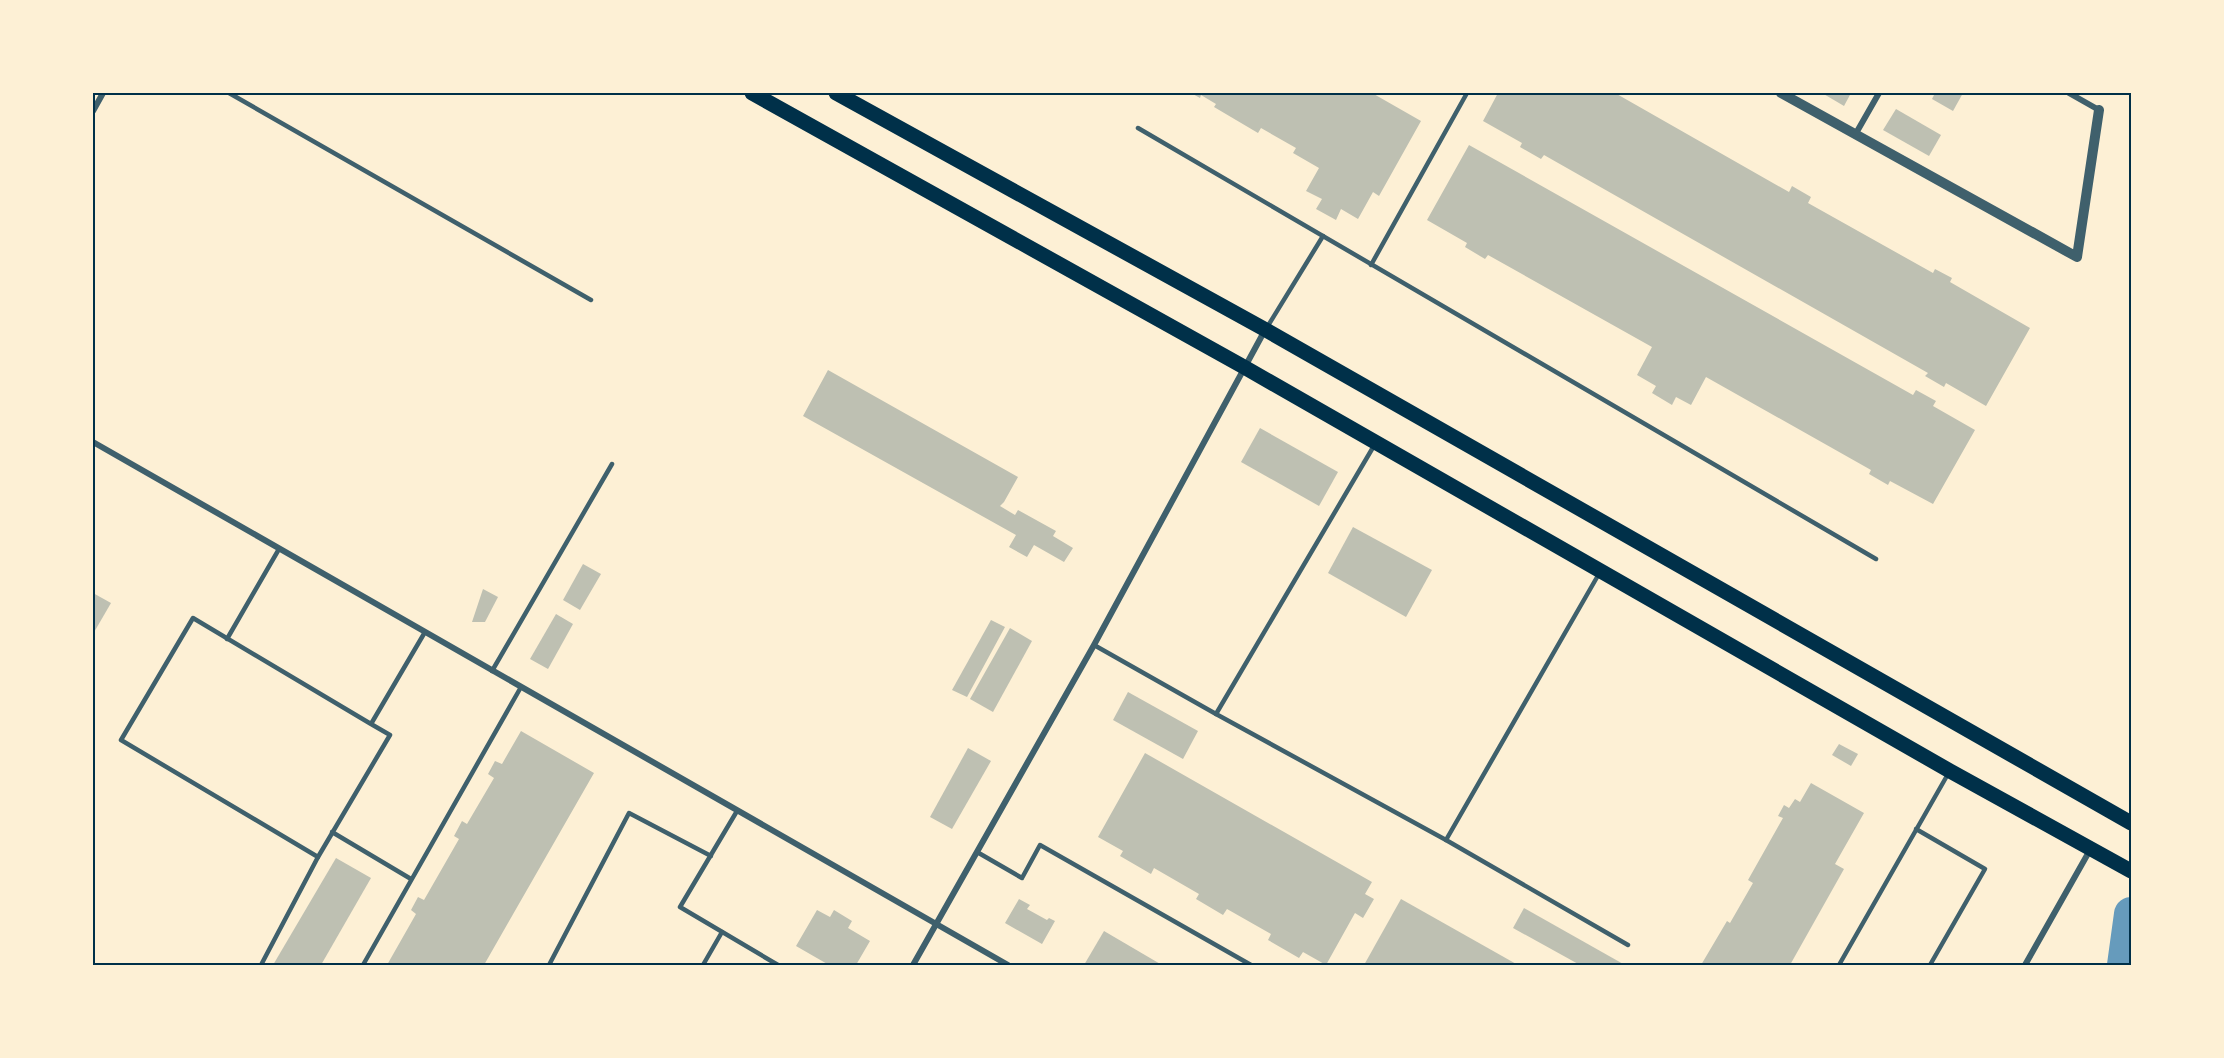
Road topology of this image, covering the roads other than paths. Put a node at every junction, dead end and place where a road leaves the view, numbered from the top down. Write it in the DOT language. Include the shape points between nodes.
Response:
graph roads {
  1 [pos="103,93"];
  2 [pos="229,93"];
  3 [pos="752,93"];
  4 [pos="836,93"];
  5 [pos="1467,93"];
  6 [pos="1781,93"];
  7 [pos="1879,93"];
  8 [pos="2069,93"];
  9 [pos="2099,110"];
  10 [pos="93,111"];
  11 [pos="1138,128"];
  12 [pos="1855,135"];
  13 [pos="1323,236"];
  14 [pos="1371,265"];
  15 [pos="591,300"];
  16 [pos="1266,330"];
  17 [pos="1244,367"];
  18 [pos="93,442"];
  19 [pos="1376,442"];
  20 [pos="612,464"];
  21 [pos="279,549"];
  22 [pos="1876,559"];
  23 [pos="1601,571"];
  24 [pos="425,632"];
  25 [pos="227,639"];
  26 [pos="1094,645"];
  27 [pos="492,671"];
  28 [pos="521,687"];
  29 [pos="1216,714"];
  30 [pos="372,724"];
  31 [pos="1950,771"];
  32 [pos="737,811"];
  33 [pos="2127,821"];
  34 [pos="1916,829"];
  35 [pos="332,832"];
  36 [pos="1446,840"];
  37 [pos="2091,849"];
  38 [pos="977,852"];
  39 [pos="711,856"];
  40 [pos="318,857"];
  41 [pos="2124,867"];
  42 [pos="411,879"];
  43 [pos="936,924"];
  44 [pos="722,932"];
  45 [pos="1628,945"];
  46 [pos="261,965"];
  47 [pos="363,965"];
  48 [pos="549,965"];
  49 [pos="703,965"];
  50 [pos="778,965"];
  51 [pos="913,965"];
  52 [pos="1008,965"];
  53 [pos="1251,965"];
  54 [pos="1839,965"];
  55 [pos="1930,965"];
  56 [pos="2025,965"];
  1 -- 10 [label="street"];
  2 -- 15 [label="lane"];
  3 -- 17 [label="highway"];
  4 -- 16 [label="highway"];
  5 -- 14 [label="lane"];
  6 -- 12 [label="street"];
  7 -- 12 [label="street"];
  8 -- 9 [label="street"];
  9 -- 12 [label="street" via="2077,257"];
  11 -- 13 [label="lane"];
  13 -- 14 [label="lane"];
  13 -- 16 [label="lane"];
  14 -- 22 [label="lane"];
  16 -- 17 [label="street"];
  16 -- 33 [label="highway"];
  17 -- 19 [label="highway"];
  17 -- 26 [label="street"];
  18 -- 21 [label="street"];
  19 -- 23 [label="highway"];
  19 -- 29 [label="lane"];
  20 -- 27 [label="lane"];
  21 -- 24 [label="street"];
  21 -- 25 [label="lane"];
  23 -- 31 [label="highway"];
  23 -- 36 [label="lane"];
  24 -- 27 [label="street"];
  24 -- 30 [label="lane"];
  25 -- 30 [label="lane"];
  25 -- 40 [label="lane" via="193,618 121,740"];
  26 -- 29 [label="lane"];
  26 -- 38 [label="street"];
  27 -- 28 [label="street"];
  28 -- 32 [label="street"];
  28 -- 42 [label="lane"];
  29 -- 36 [label="lane"];
  30 -- 35 [label="lane" via="390,735"];
  31 -- 34 [label="lane"];
  31 -- 37 [label="highway"];
  32 -- 39 [label="lane"];
  32 -- 43 [label="street"];
  34 -- 54 [label="lane"];
  34 -- 55 [label="lane" via="1985,869"];
  35 -- 40 [label="lane"];
  35 -- 42 [label="lane"];
  36 -- 45 [label="lane"];
  37 -- 41 [label="highway"];
  37 -- 56 [label="street"];
  38 -- 43 [label="street"];
  38 -- 53 [label="lane" via="1022,878 1040,845"];
  39 -- 44 [label="lane" via="680,907"];
  39 -- 48 [label="lane" via="629,813"];
  40 -- 46 [label="lane"];
  42 -- 47 [label="lane"];
  43 -- 51 [label="street"];
  43 -- 52 [label="street"];
  44 -- 49 [label="lane"];
  44 -- 50 [label="lane"];
}
